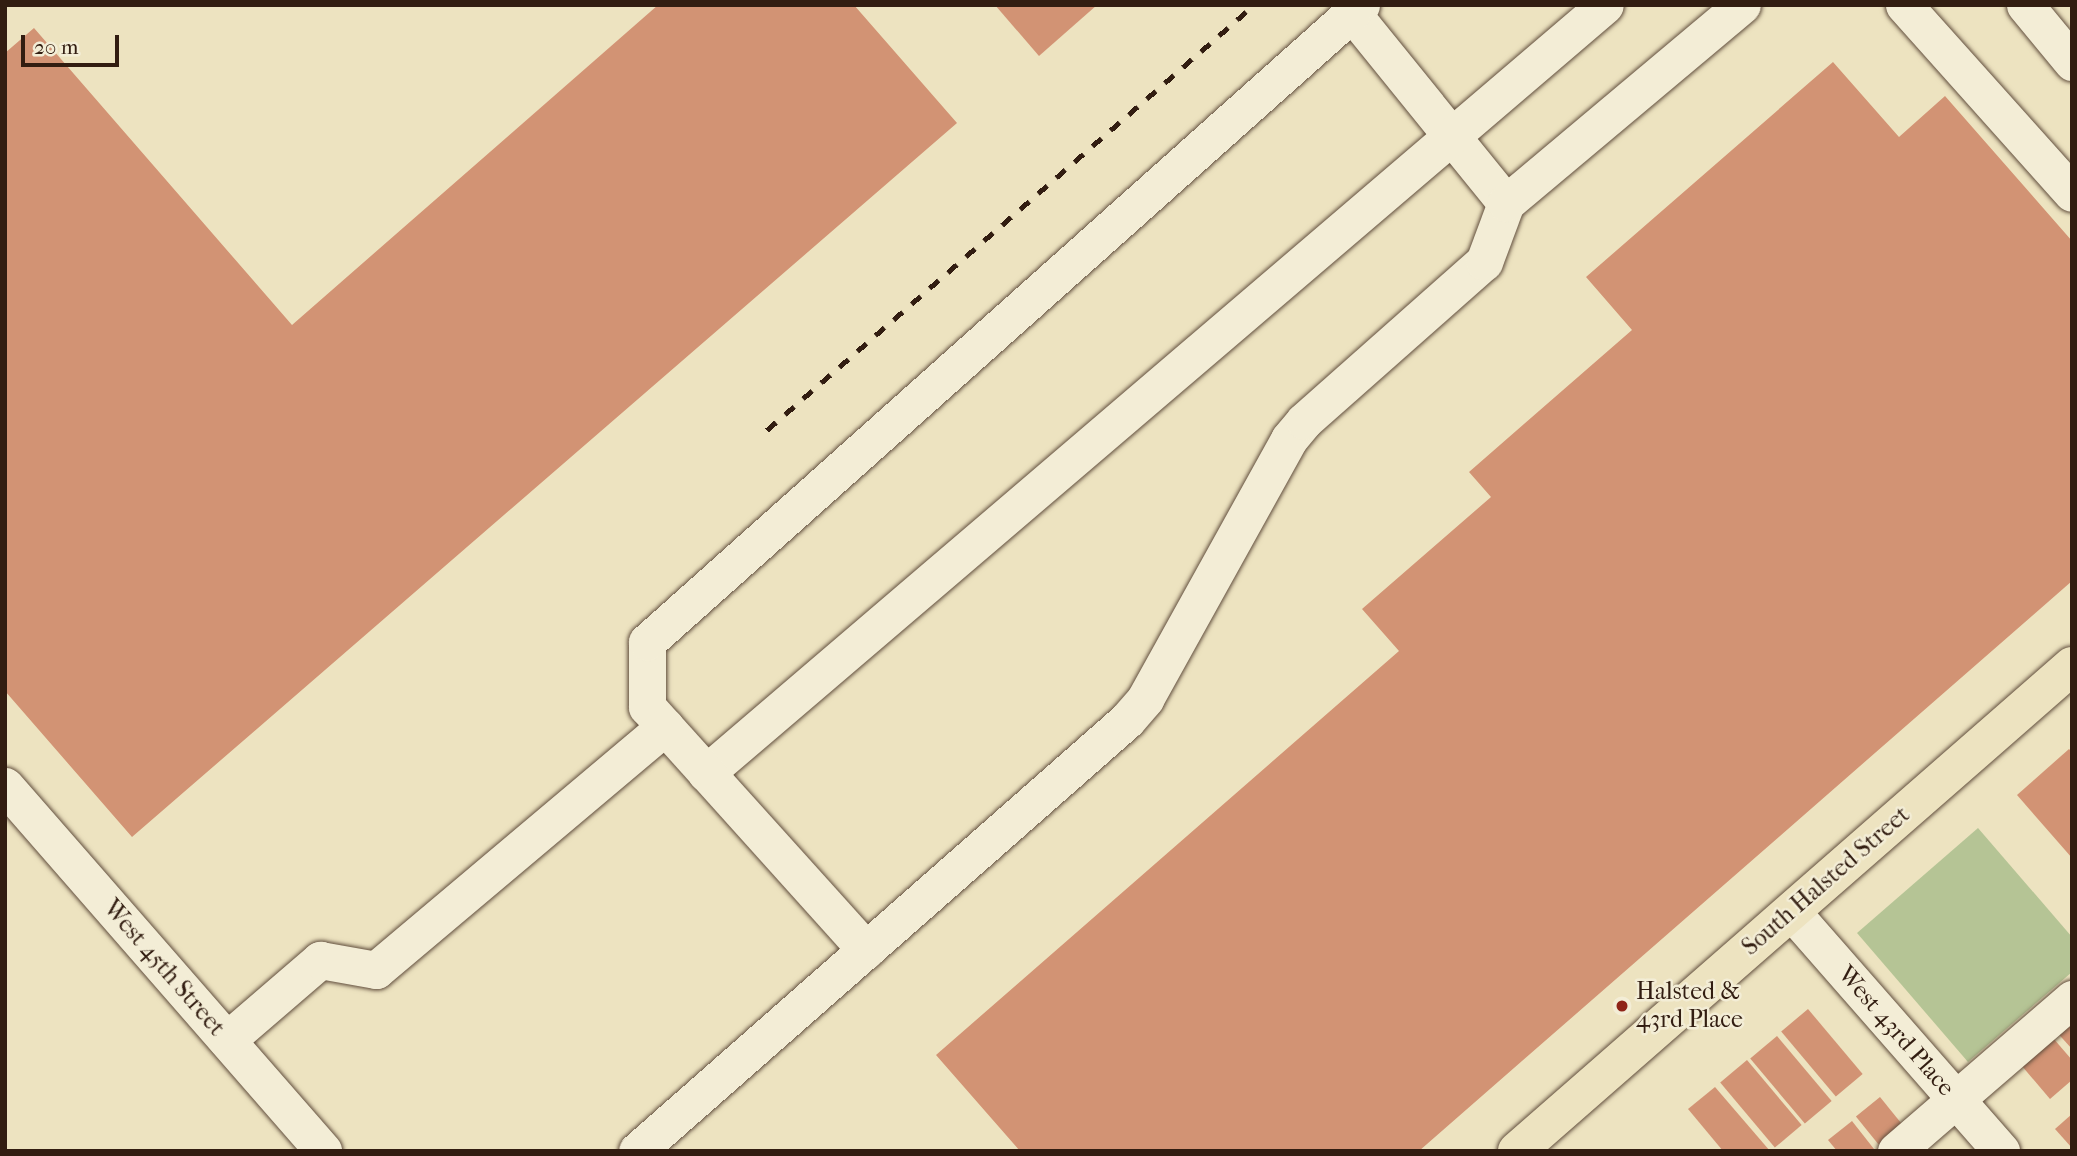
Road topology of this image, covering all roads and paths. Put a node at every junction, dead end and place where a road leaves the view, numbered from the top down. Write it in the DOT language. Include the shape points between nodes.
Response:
graph roads {
  1 [pos="1605,5"];
  2 [pos="1742,5"];
  3 [pos="1904,5"];
  4 [pos="2025,5"];
  5 [pos="1356,9"];
  6 [pos="2072,62"];
  7 [pos="1451,135"];
  8 [pos="2072,194"];
  9 [pos="1506,203"];
  10 [pos="2072,666"];
  11 [pos="665,727"];
  12 [pos="706,773"];
  13 [pos="5,786"];
  14 [pos="1791,911"];
  15 [pos="866,950"];
  16 [pos="2072,999"];
  17 [pos="228,1040"];
  18 [pos="1956,1099"];
  19 [pos="324,1151"];
  20 [pos="637,1151"];
  21 [pos="1517,1151"];
  22 [pos="1896,1151"];
  23 [pos="2001,1151"];
  1 -- 7 [label="street"];
  2 -- 9 [label="street"];
  3 -- 8 [label="street"];
  4 -- 6 [label="street"];
  5 -- 7 [label="street"];
  5 -- 11 [label="street" via="647,642 646,707"];
  7 -- 9 [label="street"];
  7 -- 12 [label="street"];
  9 -- 15 [label="street" via="1484,262 1289,439 1145,699"];
  10 -- 14 [label="main road, South Halsted Street"];
  11 -- 12 [label="street"];
  11 -- 17 [label="street" via="376,970 320,960"];
  12 -- 15 [label="street"];
  13 -- 17 [label="street, West 45th Street"];
  14 -- 18 [label="street, West 43rd Place"];
  14 -- 21 [label="main road, South Halsted Street"];
  15 -- 20 [label="street"];
  16 -- 18 [label="street"];
  17 -- 19 [label="street, West 45th Street"];
  18 -- 22 [label="street"];
  18 -- 23 [label="street, West 43rd Place"];
}
